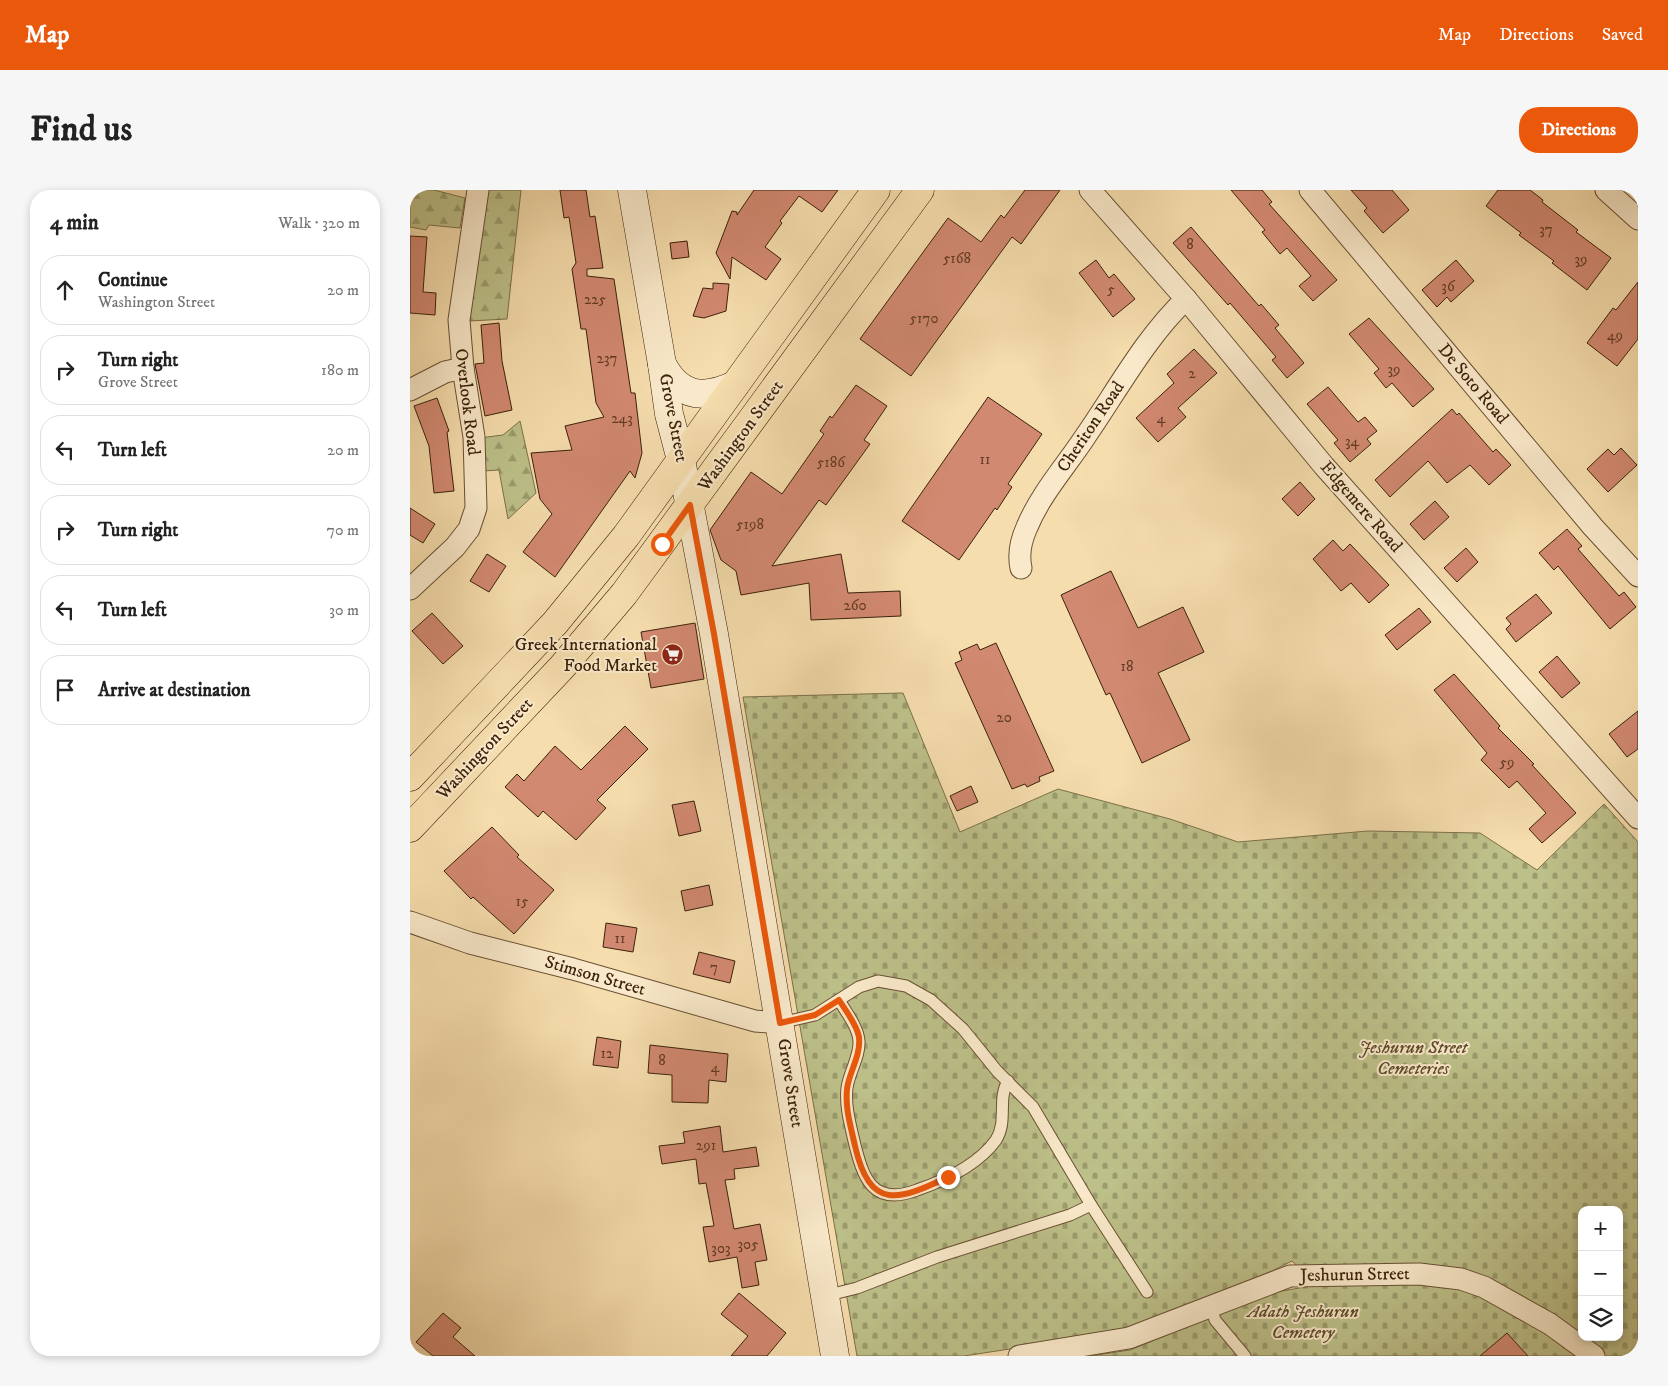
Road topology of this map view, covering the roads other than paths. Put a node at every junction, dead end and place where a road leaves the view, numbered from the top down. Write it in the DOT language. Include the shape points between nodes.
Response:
graph roads {
  1 [pos="478,190"];
  2 [pos="632,190"];
  3 [pos="876,190"];
  4 [pos="920,190"];
  5 [pos="1090,190"];
  6 [pos="1310,190"];
  7 [pos="1606,190"];
  8 [pos="1638,220"];
  9 [pos="1186,299"];
  10 [pos="662,364"];
  11 [pos="463,368"];
  12 [pos="736,385"];
  13 [pos="410,390"];
  14 [pos="682,460"];
  15 [pos="690,505"];
  16 [pos="1021,568"];
  17 [pos="1638,576"];
  18 [pos="412,582"];
  19 [pos="410,777"];
  20 [pos="1638,818"];
  21 [pos="410,828"];
  22 [pos="410,922"];
  23 [pos="839,1000"];
  24 [pos="780,1023"];
  25 [pos="1008,1081"];
  26 [pos="1091,1205"];
  27 [pos="1147,1292"];
  28 [pos="826,1296"];
  29 [pos="1212,1306"];
  30 [pos="836,1356"];
  31 [pos="1019,1356"];
  32 [pos="1245,1356"];
  33 [pos="1594,1356"];
  1 -- 11 [label="street, Overlook Road" via="459,320"];
  2 -- 10 [label="main road, Grove Street"];
  3 -- 12 [label="main road, Washington Street"];
  4 -- 15 [label="main road, Washington Street"];
  5 -- 9 [label="street, Edgemere Road"];
  6 -- 17 [label="street, De Soto Road" via="1593,527"];
  7 -- 8 [label="street"];
  9 -- 16 [label="street, Cheriton Road" via="1170,315 1125,377 1038,505 1023,536 1019,556"];
  9 -- 20 [label="street, Edgemere Road" via="1324,466"];
  10 -- 12 [label="main road" via="672,381 687,391 705,394"];
  10 -- 14 [label="main road, Grove Street" via="669,414"];
  11 -- 13 [label="street" via="445,372"];
  11 -- 18 [label="street, Overlook Road" via="474,437 476,508 468,529 455,547"];
  12 -- 14 [label="main road, Washington Street"];
  14 -- 15 [label="main road, Grove Street"];
  14 -- 19 [label="main road, Washington Street" via="578,596"];
  15 -- 21 [label="main road, Washington Street" via="584,644"];
  15 -- 24 [label="main road, Grove Street"];
  22 -- 24 [label="street, Stimson Street" via="470,943 755,1021"];
  23 -- 24 [label="lane" via="815,1015"];
  23 -- 25 [label="lane" via="872,982 891,982 913,989 964,1029"];
  23 -- 25 [label="lane" via="856,1029 859,1041 847,1089 849,1119 863,1174 881,1193 899,1195 925,1187 984,1154 1002,1128 1003,1092"];
  24 -- 28 [label="main road, Grove Street"];
  25 -- 26 [label="lane" via="1040,1116"];
  26 -- 27 [label="lane"];
  26 -- 28 [label="lane" via="1070,1215"];
  28 -- 30 [label="main road, Grove Street"];
  29 -- 31 [label="street, Jeshurun Street" via="1124,1339"];
  29 -- 32 [label="lane" via="1215,1320"];
  29 -- 33 [label="street, Jeshurun Street" via="1300,1274 1440,1275 1484,1288 1550,1324"];
}
